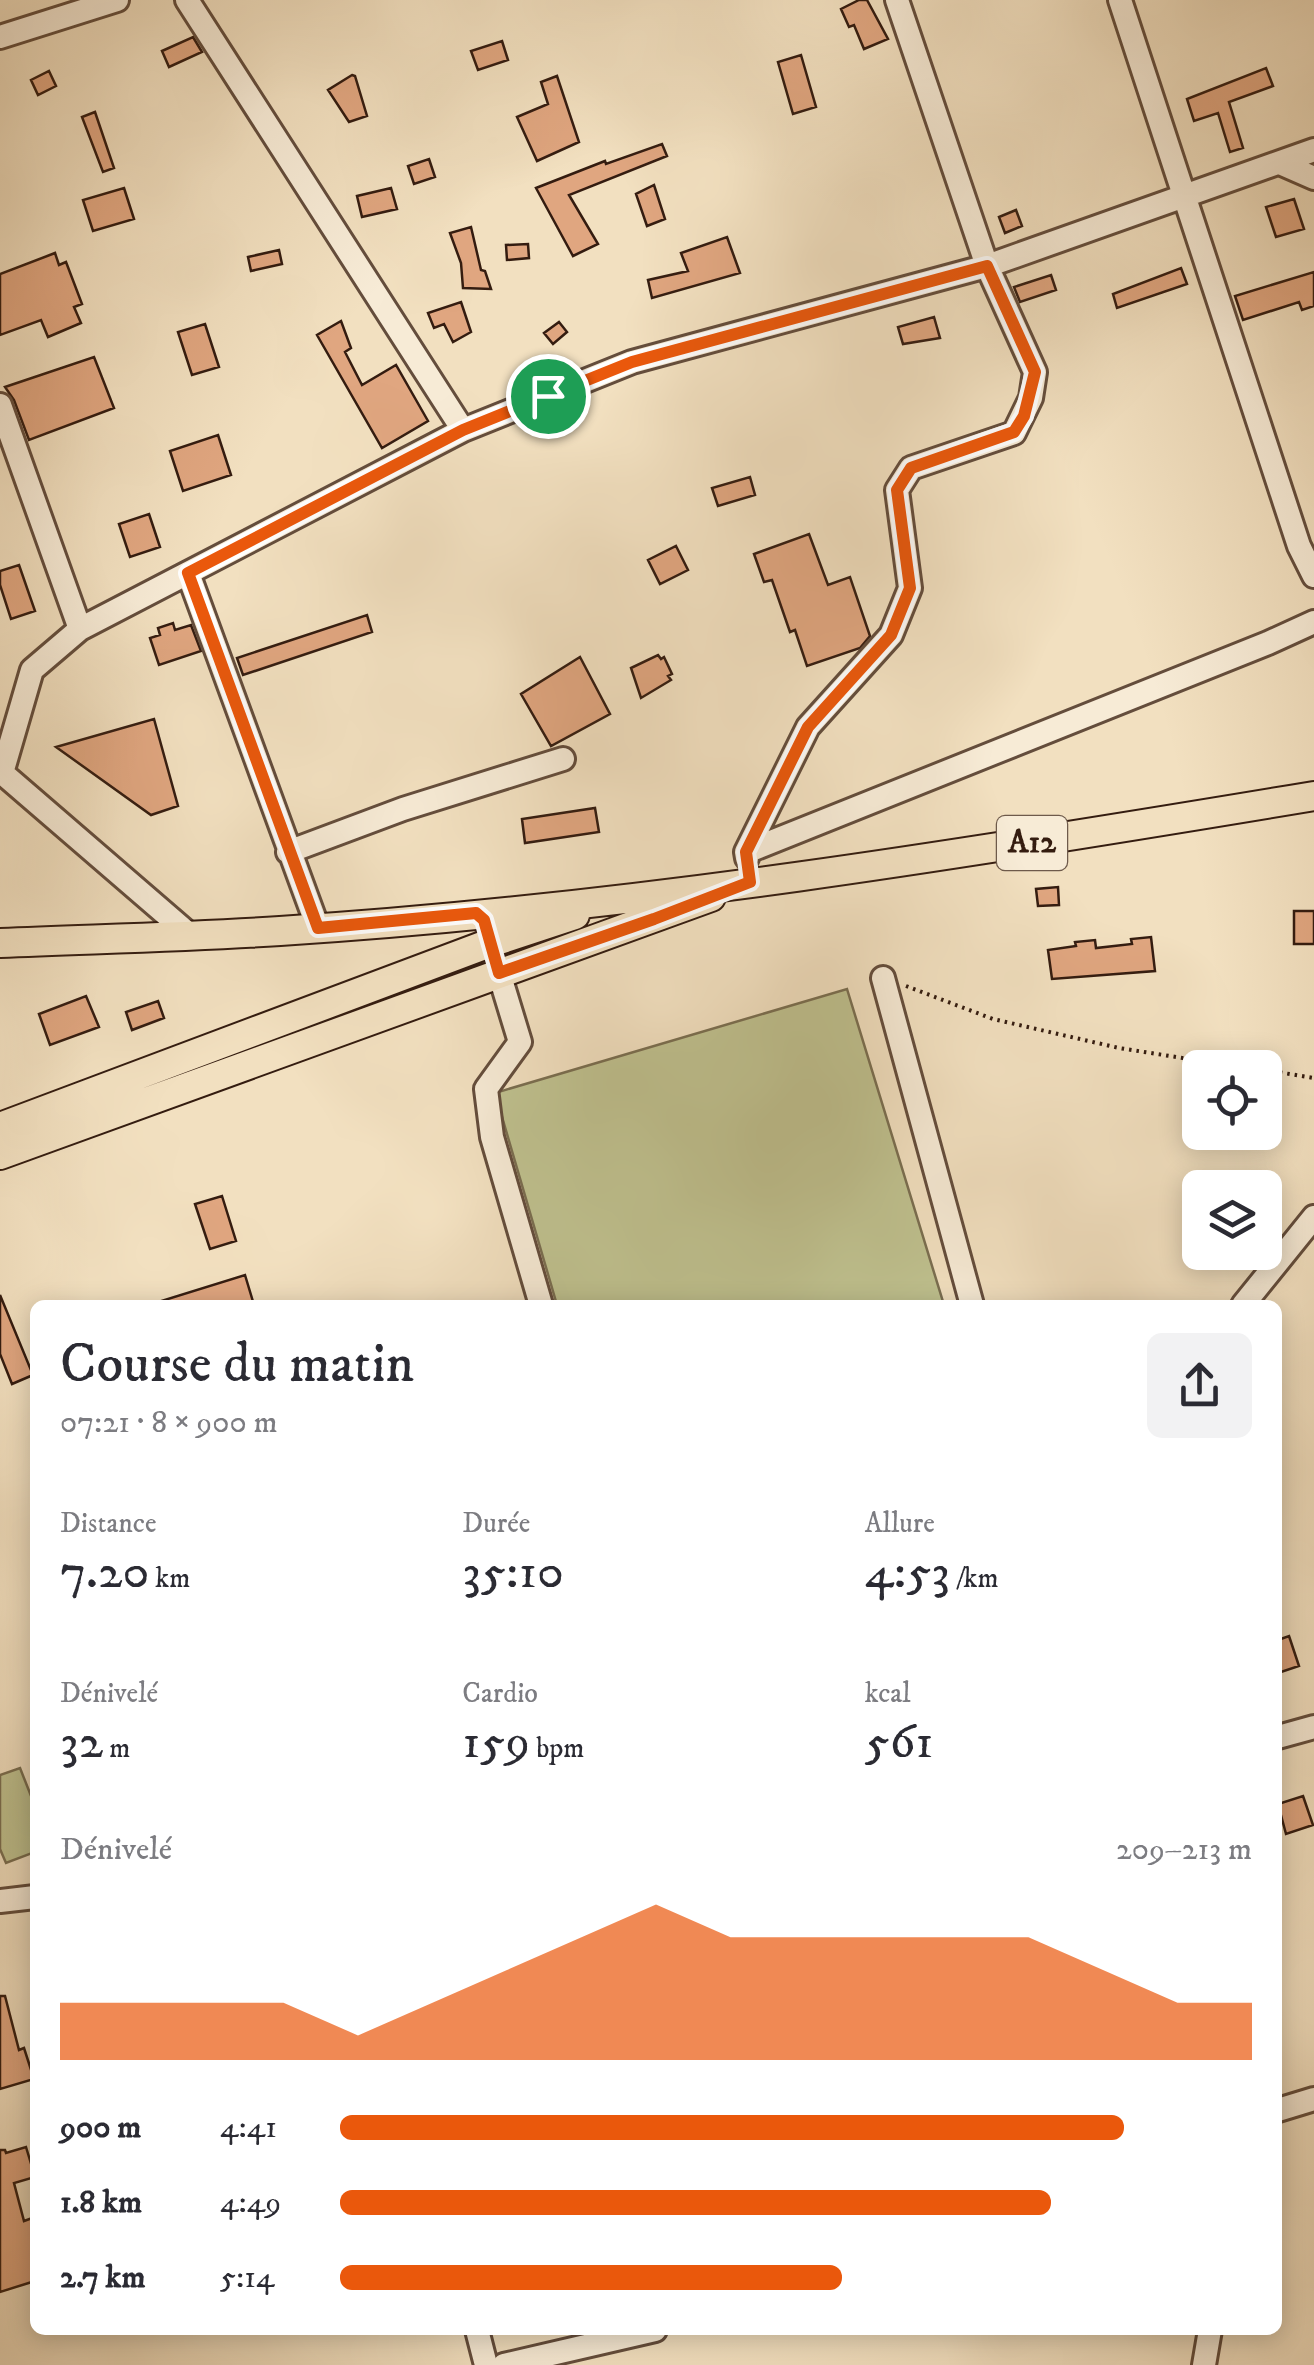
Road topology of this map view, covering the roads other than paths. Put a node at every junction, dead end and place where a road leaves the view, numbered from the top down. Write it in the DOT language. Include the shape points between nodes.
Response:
graph roads {
  1 [pos="117,0"];
  2 [pos="187,0"];
  3 [pos="898,0"];
  4 [pos="1120,0"];
  5 [pos="0,37"];
  6 [pos="1314,150"];
  7 [pos="1282,164"];
  8 [pos="1314,178"];
  9 [pos="1183,199"];
  10 [pos="987,266"];
  11 [pos="0,404"];
  12 [pos="463,430"];
  13 [pos="188,573"];
  14 [pos="1314,576"];
  15 [pos="1314,622"];
  16 [pos="80,628"];
  17 [pos="563,759"];
  18 [pos="1,772"];
  19 [pos="1314,796"];
  20 [pos="288,852"];
  21 [pos="746,852"];
  22 [pos="750,882"];
  23 [pos="644,895"];
  24 [pos="476,913"];
  25 [pos="318,928"];
  26 [pos="190,935"];
  27 [pos="0,943"];
  28 [pos="490,943"];
  29 [pos="499,973"];
  30 [pos="883,978"];
  31 [pos="0,1127"];
  32 [pos="0,1155"];
  33 [pos="1314,1217"];
  34 [pos="540,1300"];
  35 [pos="971,1300"];
  36 [pos="1248,1300"];
  37 [pos="1314,1727"];
  38 [pos="1282,1736"];
  39 [pos="30,1898"];
  40 [pos="0,1901"];
  41 [pos="1314,2099"];
  42 [pos="1282,2109"];
  43 [pos="478,2335"];
  44 [pos="633,2335"];
  45 [pos="1209,2335"];
  46 [pos="486,2365"];
  47 [pos="504,2365"];
  48 [pos="1204,2365"];
  1 -- 5 [label="street"];
  2 -- 12 [label="street"];
  3 -- 10 [label="street"];
  4 -- 9 [label="street"];
  6 -- 7 [label="street"];
  7 -- 8 [label="street"];
  7 -- 9 [label="street"];
  9 -- 10 [label="street"];
  9 -- 14 [label="street"];
  10 -- 12 [label="street" via="632,362"];
  10 -- 21 [label="street" via="1035,372 1024,416 1014,432 911,468 897,490 910,588 891,635 808,727"];
  11 -- 16 [label="street"];
  12 -- 13 [label="street"];
  13 -- 16 [label="street"];
  13 -- 20 [label="street"];
  15 -- 21 [label="street"];
  16 -- 18 [label="street" via="32,670"];
  17 -- 20 [label="street"];
  18 -- 26 [label="street"];
  19 -- 22 [label="main road, A12"];
  20 -- 25 [label="street"];
  21 -- 22 [label="street"];
  22 -- 23 [label="main road, A12"];
  22 -- 29 [label="main road"];
  23 -- 24 [label="main road, A12"];
  23 -- 28 [label="main road"];
  24 -- 25 [label="main road, A12"];
  24 -- 28 [label="main road"];
  25 -- 26 [label="main road, A12"];
  26 -- 27 [label="main road, A12"];
  28 -- 29 [label="main road"];
  28 -- 31 [label="main road"];
  29 -- 32 [label="main road"];
  29 -- 34 [label="street" via="520,1042 486,1089 492,1137"];
  30 -- 35 [label="street"];
  33 -- 36 [label="street"];
  37 -- 38 [label="street"];
  39 -- 40 [label="street"];
  41 -- 42 [label="street"];
  43 -- 46 [label="street"];
  44 -- 47 [label="street"];
  45 -- 48 [label="street"];
}
